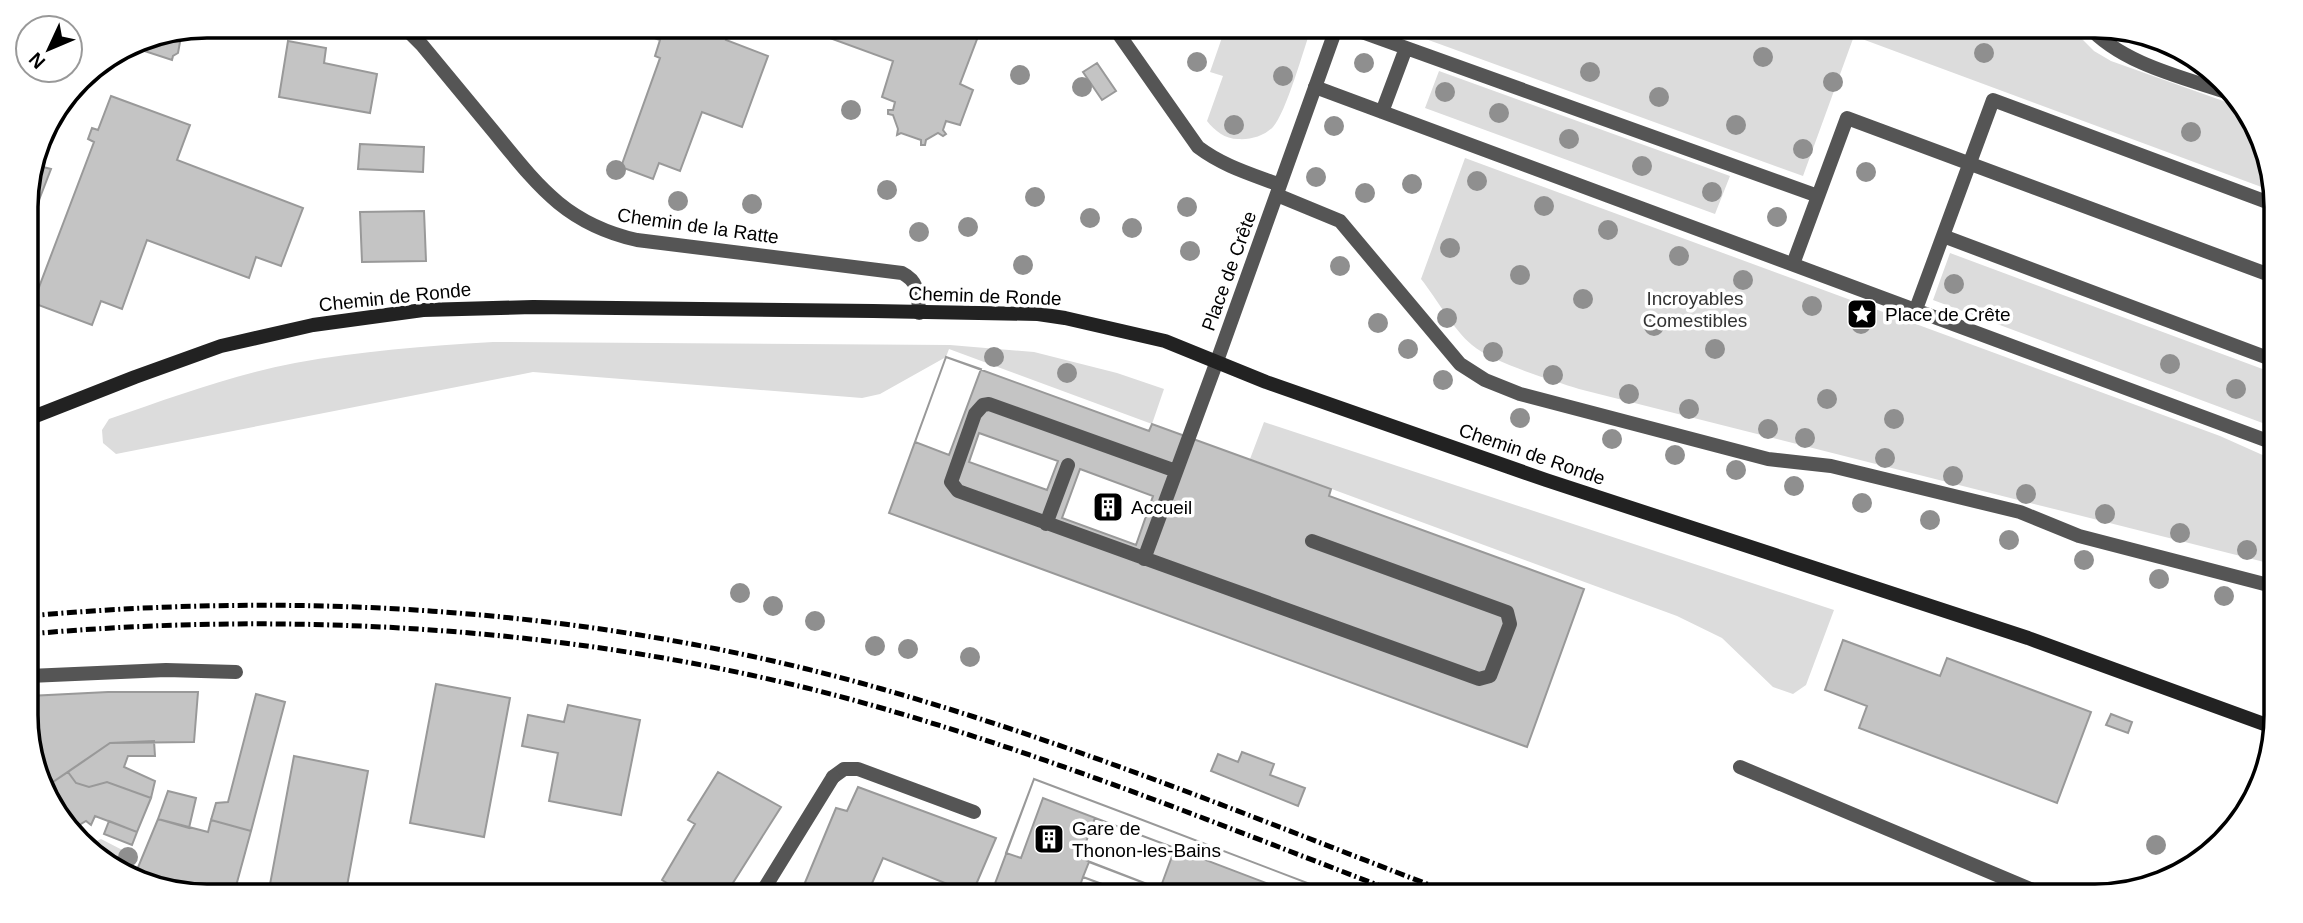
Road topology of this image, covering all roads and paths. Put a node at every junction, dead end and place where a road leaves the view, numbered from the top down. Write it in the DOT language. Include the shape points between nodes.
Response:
graph roads {
  1 [pos="1332,38"];
  2 [pos="1378,38"];
  3 [pos="2100,38"];
  4 [pos="416,39"];
  5 [pos="1122,39"];
  6 [pos="1406,48"];
  7 [pos="1315,87"];
  8 [pos="2215,88"];
  9 [pos="1382,112"];
  10 [pos="1970,164"];
  11 [pos="1278,190"];
  12 [pos="1818,196"];
  13 [pos="2264,201"];
  14 [pos="1943,236"];
  15 [pos="1793,264"];
  16 [pos="2264,273"];
  17 [pos="1916,309"];
  18 [pos="919,313"];
  19 [pos="2264,356"];
  20 [pos="1217,361"];
  21 [pos="39,415"];
  22 [pos="2264,440"];
  23 [pos="1068,465"];
  24 [pos="1176,471"];
  25 [pos="1046,524"];
  26 [pos="1312,541"];
  27 [pos="1144,559"];
  28 [pos="2264,584"];
  29 [pos="236,672"];
  30 [pos="38,677"];
  31 [pos="2264,725"];
  32 [pos="1740,767"];
  33 [pos="974,812"];
  34 [pos="767,884"];
  35 [pos="2018,884"];
  1 -- 7 [label="street, Place de Crête"];
  2 -- 6 [label="street"];
  3 -- 8 [label="street" via="2133,59"];
  4 -- 18 [label="street, Chemin de la Ratte" via="530,177 579,219 637,240 902,273 914,280"];
  5 -- 11 [label="street" via="1198,147"];
  6 -- 9 [label="street"];
  6 -- 12 [label="street"];
  7 -- 9 [label="street"];
  7 -- 11 [label="street, Place de Crête"];
  9 -- 15 [label="street"];
  10 -- 12 [label="street" via="1847,118"];
  10 -- 13 [label="street" via="1993,100"];
  10 -- 14 [label="street"];
  10 -- 16 [label="street"];
  11 -- 20 [label="street, Place de Crête"];
  11 -- 28 [label="street, Place de Crête" via="1340,221 1460,364 1520,394 1768,459 1831,466 2020,512 2079,536"];
  12 -- 15 [label="street"];
  14 -- 17 [label="street"];
  14 -- 19 [label="street"];
  15 -- 17 [label="street"];
  17 -- 22 [label="street"];
  18 -- 20 [label="main road, Chemin de Ronde" via="1065,318 1147,335"];
  18 -- 21 [label="main road, Chemin de Ronde" via="533,307 368,316 221,346"];
  20 -- 24 [label="street, Place de Crête"];
  20 -- 31 [label="main road, Chemin de Ronde" via="1546,480 2002,629"];
  23 -- 25 [label="street"];
  24 -- 25 [label="street" via="995,405 983,405 975,414 953,486"];
  24 -- 27 [label="street, Place de Crête"];
  25 -- 27 [label="street"];
  26 -- 27 [label="street" via="1507,612 1510,624 1490,676 1479,679"];
  29 -- 30 [label="street" via="166,670"];
  32 -- 35 [label="street"];
  33 -- 34 [label="street" via="858,769 844,769 833,777"];
}
